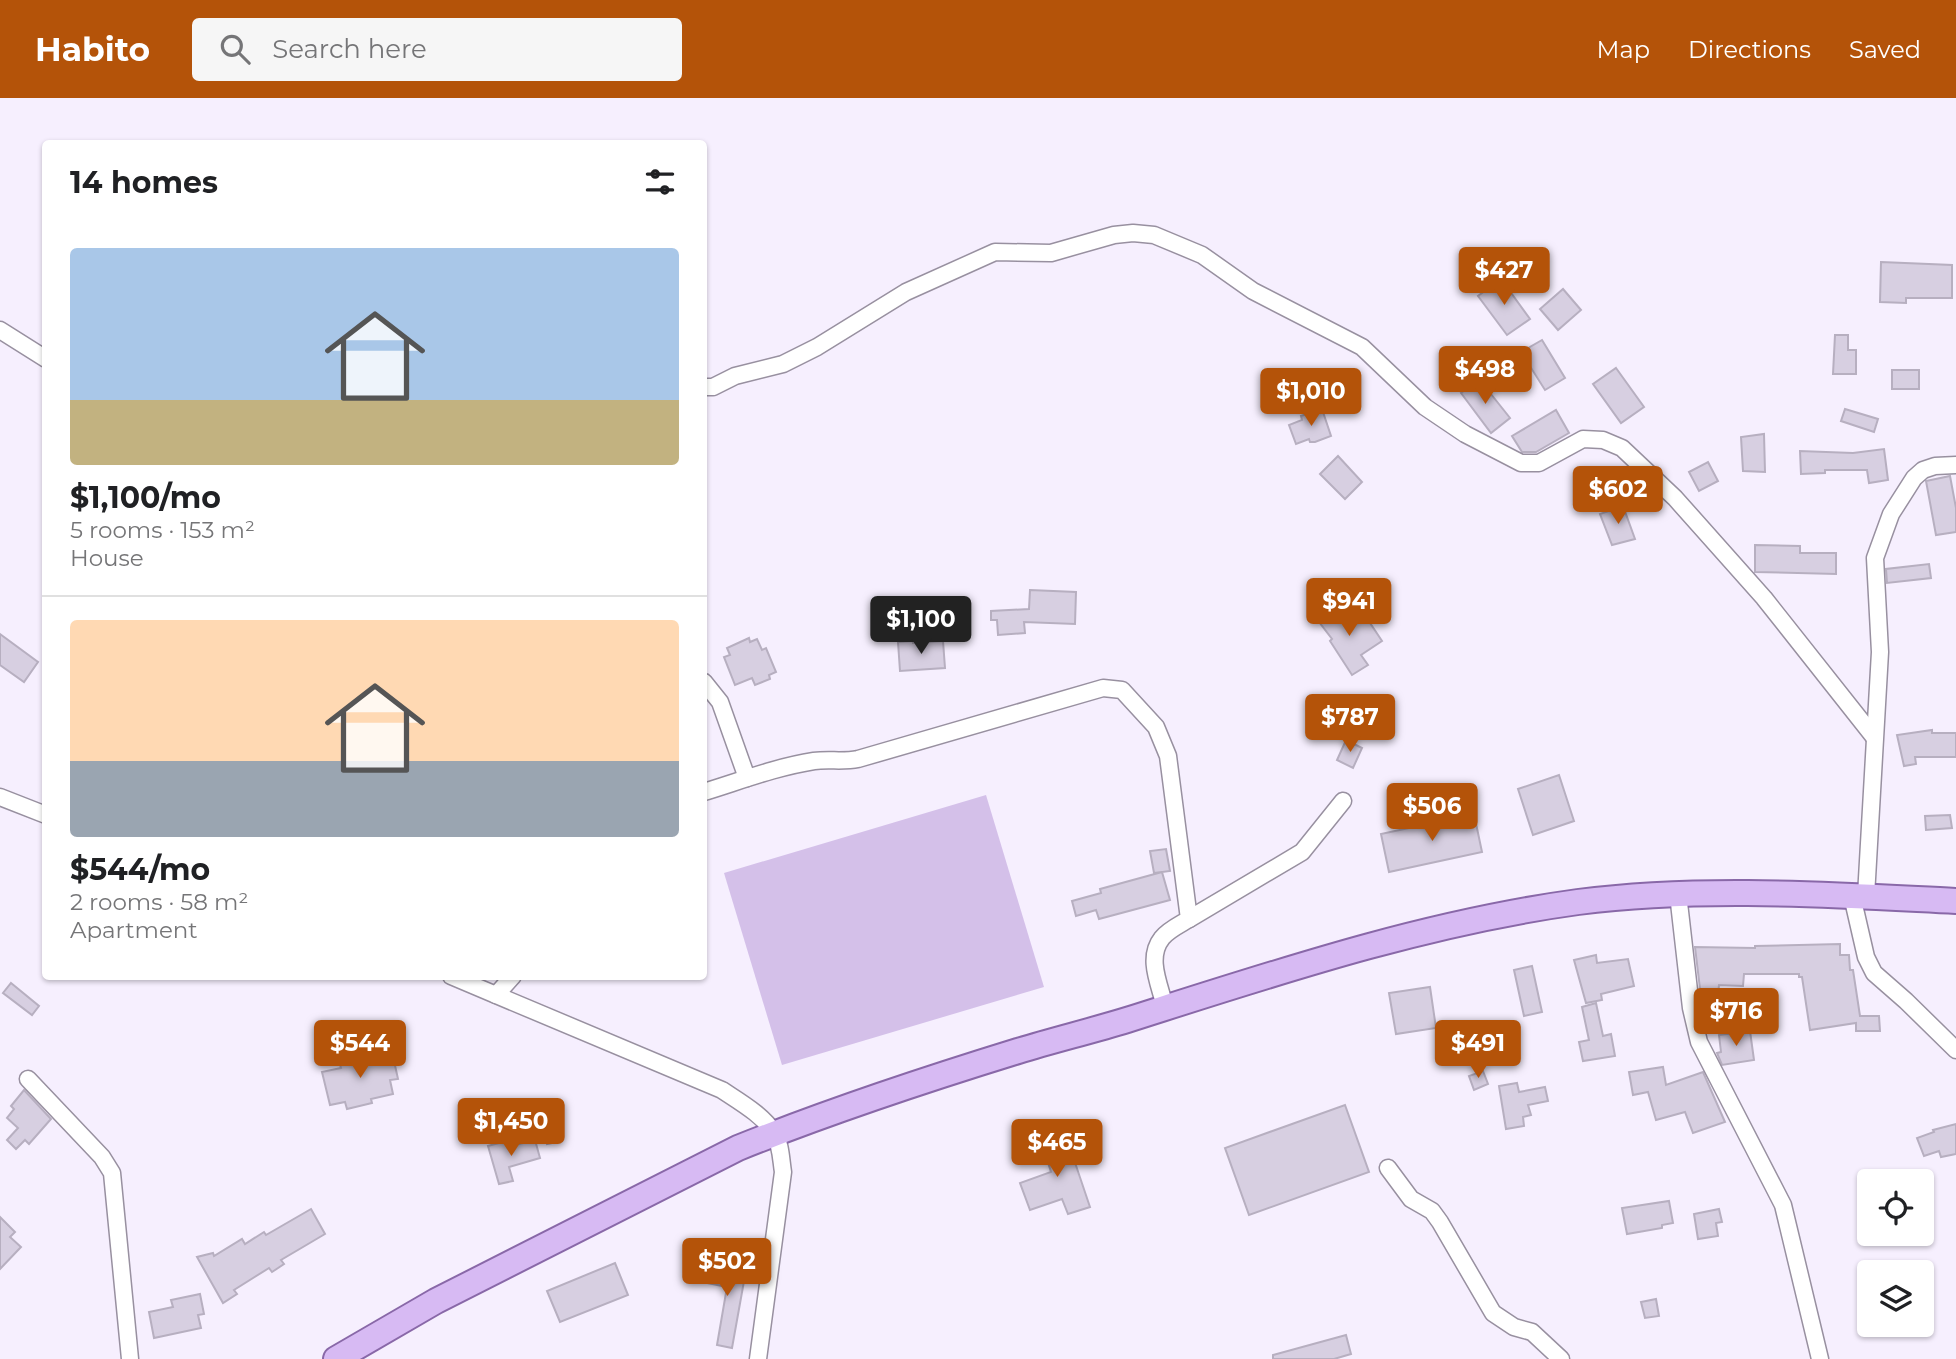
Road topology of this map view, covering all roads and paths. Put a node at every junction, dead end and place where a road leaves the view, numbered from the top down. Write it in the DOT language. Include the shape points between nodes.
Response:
graph roads {
  1 [pos="0,330"];
  2 [pos="42,356"];
  3 [pos="707,388"];
  4 [pos="1956,464"];
  5 [pos="707,686"];
  6 [pos="1874,737"];
  7 [pos="747,778"];
  8 [pos="707,791"];
  9 [pos="0,797"];
  10 [pos="1343,801"];
  11 [pos="42,813"];
  12 [pos="1678,894"];
  13 [pos="1859,896"];
  14 [pos="1956,901"];
  15 [pos="1189,919"];
  16 [pos="460,980"];
  17 [pos="509,980"];
  18 [pos="496,995"];
  19 [pos="1165,1007"];
  20 [pos="1956,1050"];
  21 [pos="28,1079"];
  22 [pos="774,1134"];
  23 [pos="1388,1168"];
  24 [pos="130,1359"];
  25 [pos="335,1359"];
  26 [pos="758,1359"];
  27 [pos="1561,1359"];
  28 [pos="1820,1359"];
  1 -- 2 [label="street"];
  3 -- 6 [label="street" via="783,364 906,292 995,252 1051,253 1114,235 1154,235 1202,256 1253,291 1362,347 1425,407 1521,463 1539,463 1583,439 1603,440 1622,448 1675,498 1764,598"];
  4 -- 6 [label="street" via="1923,470 1914,478 1891,514 1878,551 1880,652"];
  5 -- 7 [label="street" via="719,702"];
  6 -- 13 [label="street"];
  7 -- 8 [label="street"];
  7 -- 15 [label="street" via="814,761 858,759 1103,688 1122,690 1156,727 1168,756"];
  9 -- 11 [label="street"];
  10 -- 15 [label="street" via="1302,852"];
  12 -- 13 [label="main road"];
  12 -- 19 [label="main road" via="1481,917 1387,940"];
  12 -- 28 [label="street" via="1699,1042 1783,1205"];
  13 -- 14 [label="main road"];
  13 -- 20 [label="street" via="1866,957 1874,973"];
  15 -- 19 [label="street" via="1163,936 1156,948 1154,962"];
  16 -- 18 [label="street"];
  17 -- 18 [label="street"];
  18 -- 22 [label="street" via="722,1090"];
  19 -- 22 [label="main road" via="909,1086"];
  21 -- 24 [label="street" via="112,1173"];
  22 -- 25 [label="main road" via="472,1283"];
  22 -- 26 [label="street" via="783,1172"];
  23 -- 27 [label="street" via="1410,1199 1432,1211 1440,1222 1493,1313 1532,1332"];
}
